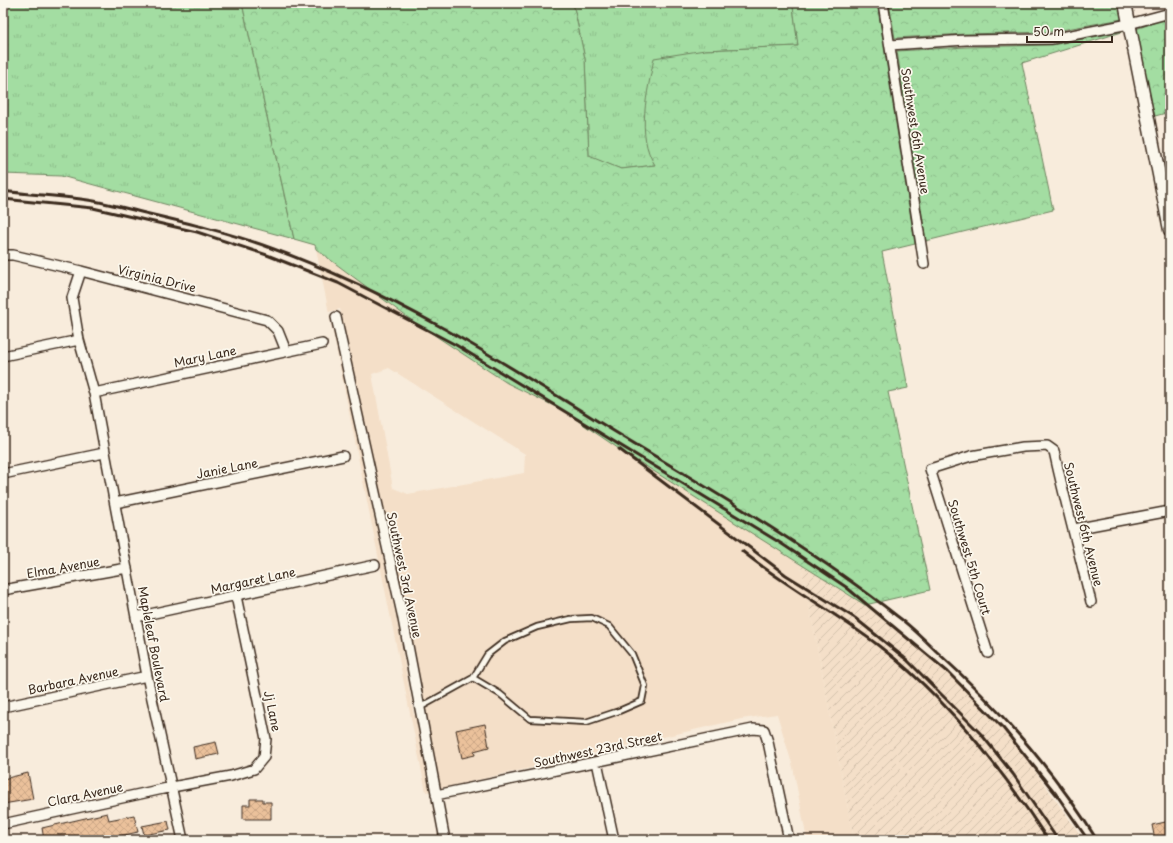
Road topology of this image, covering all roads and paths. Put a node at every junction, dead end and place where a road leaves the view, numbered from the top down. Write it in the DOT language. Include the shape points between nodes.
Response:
graph roads {
  1 [pos="883,3"];
  2 [pos="1125,3"];
  3 [pos="1170,12"];
  4 [pos="1129,24"];
  5 [pos="890,45"];
  6 [pos="1170,226"];
  7 [pos="3,255"];
  8 [pos="924,264"];
  9 [pos="81,271"];
  10 [pos="336,317"];
  11 [pos="79,340"];
  12 [pos="322,344"];
  13 [pos="286,351"];
  14 [pos="3,356"];
  15 [pos="94,393"];
  16 [pos="104,453"];
  17 [pos="343,456"];
  18 [pos="930,469"];
  19 [pos="3,474"];
  20 [pos="115,503"];
  21 [pos="1170,511"];
  22 [pos="1074,529"];
  23 [pos="375,565"];
  24 [pos="127,568"];
  25 [pos="3,590"];
  26 [pos="236,596"];
  27 [pos="1091,602"];
  28 [pos="136,616"];
  29 [pos="988,653"];
  30 [pos="147,676"];
  31 [pos="473,678"];
  32 [pos="3,707"];
  33 [pos="419,708"];
  34 [pos="597,762"];
  35 [pos="172,787"];
  36 [pos="436,795"];
  37 [pos="3,824"];
  38 [pos="183,840"];
  39 [pos="445,840"];
  40 [pos="614,840"];
  41 [pos="789,840"];
  1 -- 5 [label="street, Southwest 6th Avenue"];
  2 -- 4 [label="street"];
  3 -- 4 [label="street"];
  4 -- 5 [label="street" via="1051,39 966,40"];
  4 -- 6 [label="street"];
  5 -- 8 [label="street, Southwest 6th Avenue"];
  7 -- 9 [label="street, Virginia Drive" via="14,255"];
  9 -- 11 [label="street, Mapleleaf Boulevard" via="72,298"];
  9 -- 13 [label="street, Virginia Drive" via="267,320 278,331"];
  10 -- 33 [label="street, Southwest 3rd Avenue" via="402,614"];
  11 -- 14 [label="street"];
  11 -- 15 [label="street, Mapleleaf Boulevard"];
  12 -- 13 [label="street, Mary Lane"];
  13 -- 15 [label="street, Mary Lane"];
  15 -- 16 [label="street, Mapleleaf Boulevard"];
  16 -- 19 [label="street"];
  16 -- 20 [label="street, Mapleleaf Boulevard"];
  17 -- 20 [label="street, Janie Lane"];
  18 -- 22 [label="street, Southwest 6th Avenue" via="971,456 1023,447 1047,446 1054,451 1065,504"];
  18 -- 29 [label="street, Southwest 5th Court"];
  20 -- 24 [label="street, Mapleleaf Boulevard"];
  21 -- 22 [label="street"];
  22 -- 27 [label="street, Southwest 6th Avenue"];
  23 -- 26 [label="street, Margaret Lane"];
  24 -- 25 [label="street, Elma Avenue"];
  24 -- 28 [label="street, Mapleleaf Boulevard"];
  26 -- 28 [label="street, Margaret Lane"];
  26 -- 35 [label="street, Jj Lane" via="266,739 264,757 254,768 231,776"];
  28 -- 30 [label="street, Mapleleaf Boulevard"];
  30 -- 32 [label="street, Barbara Avenue"];
  30 -- 35 [label="street, Mapleleaf Boulevard"];
  31 -- 31 [label="lane" via="500,694 530,719 586,722 642,701 645,686 632,654 609,626 592,618 571,618 544,625 505,641 487,655"];
  31 -- 33 [label="lane"];
  33 -- 36 [label="street, Southwest 3rd Avenue"];
  34 -- 36 [label="street, Southwest 23rd Street"];
  34 -- 40 [label="street"];
  34 -- 41 [label="street, Southwest 23rd Street" via="753,729 764,730"];
  35 -- 37 [label="street, Clara Avenue"];
  35 -- 38 [label="street, Mapleleaf Boulevard"];
  36 -- 39 [label="street, Southwest 3rd Avenue"];
}
